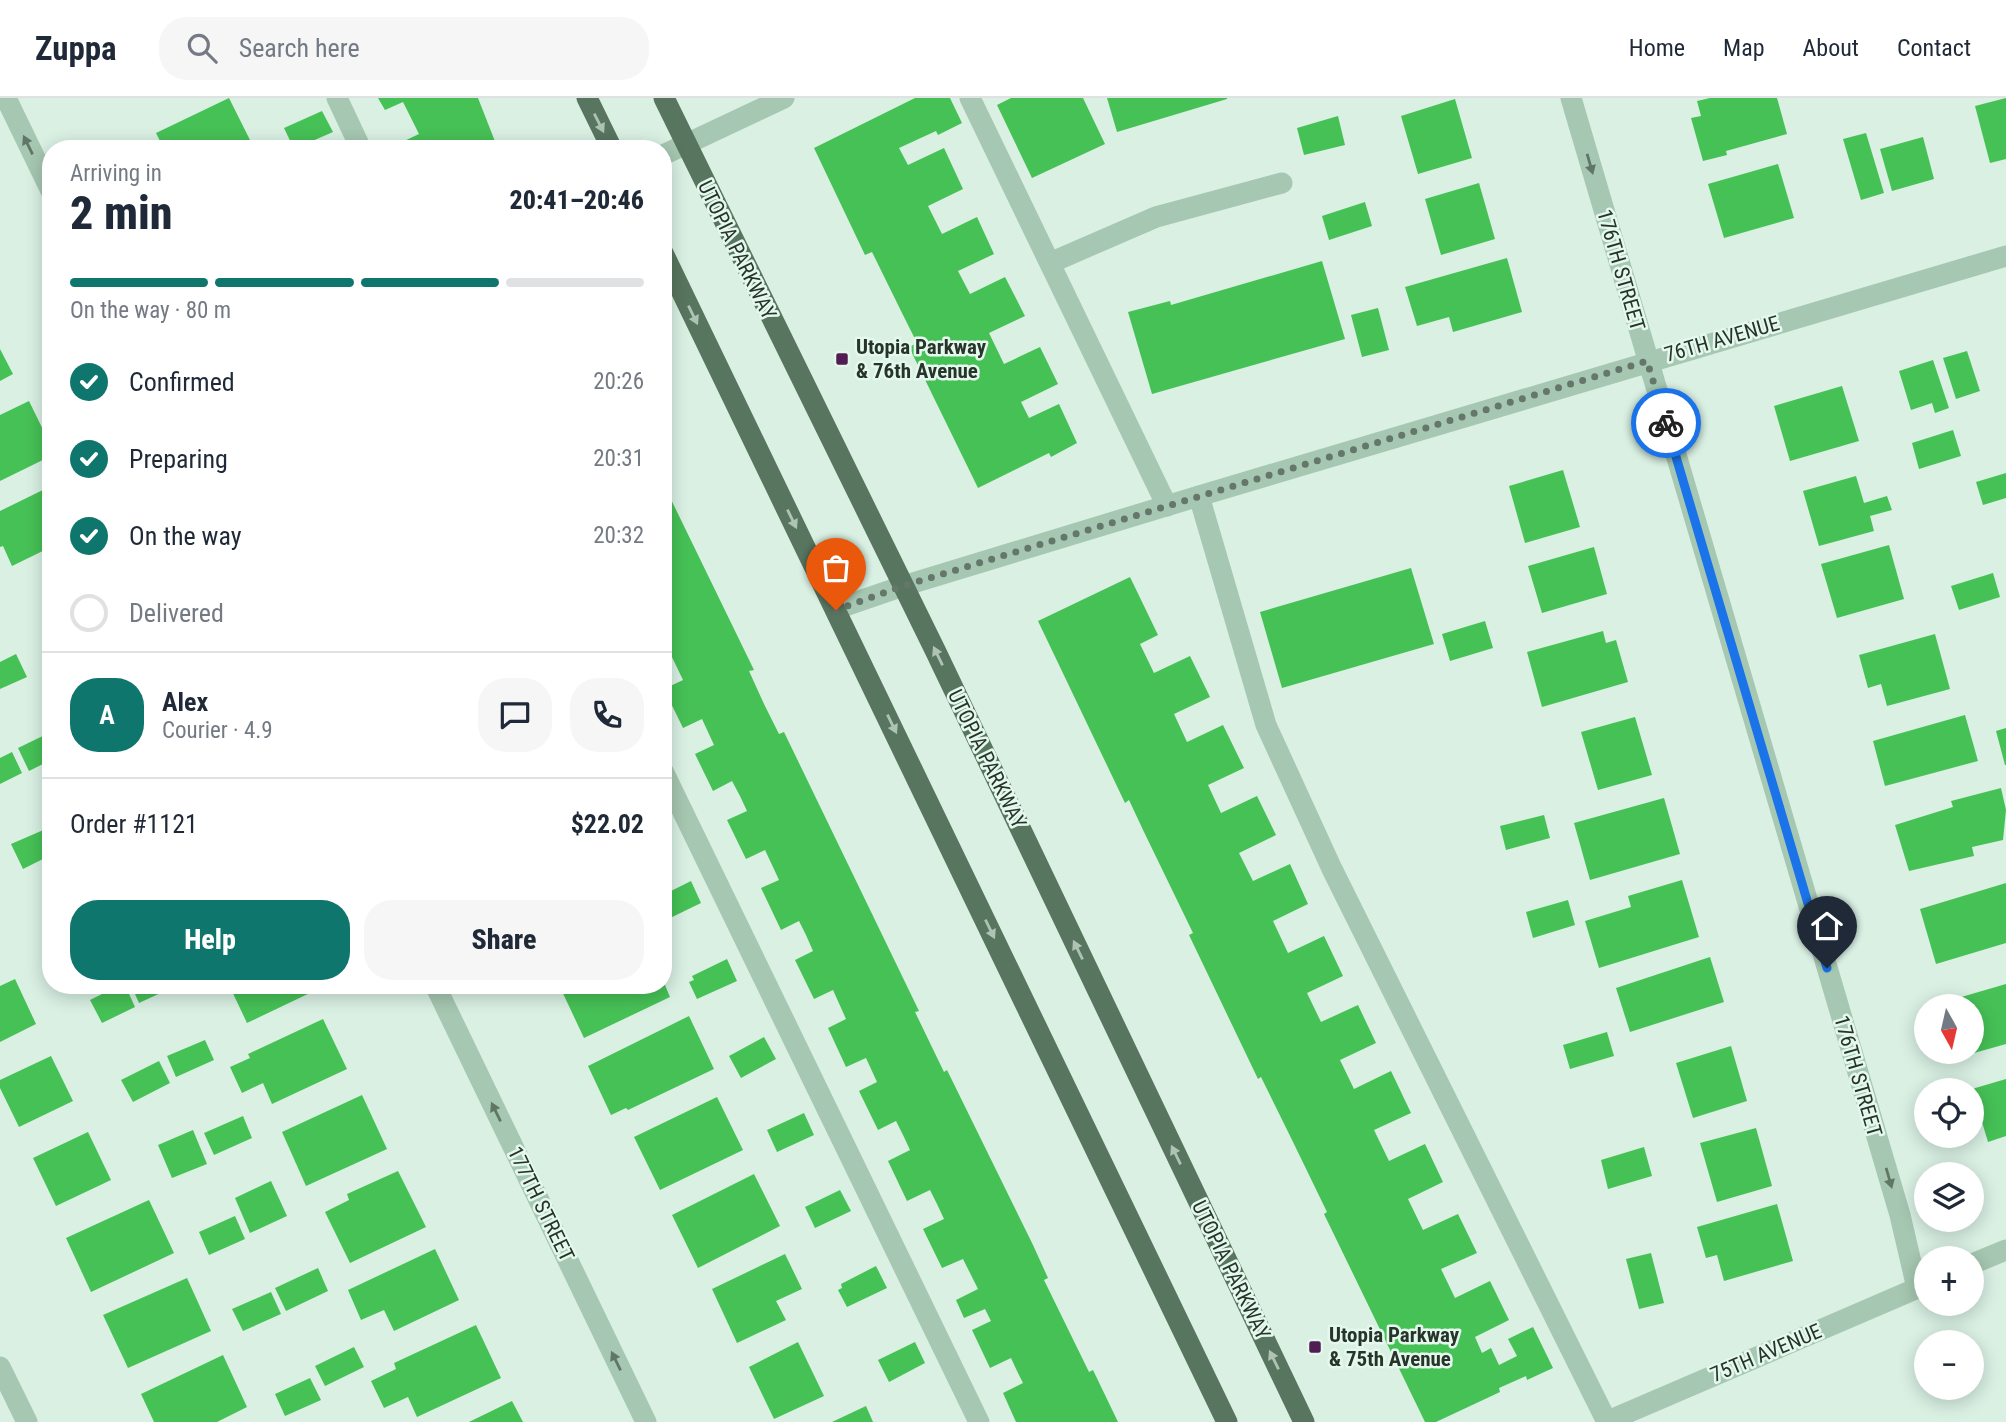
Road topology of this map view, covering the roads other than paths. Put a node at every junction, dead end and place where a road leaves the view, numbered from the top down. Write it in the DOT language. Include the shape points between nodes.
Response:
graph roads {
  1 [pos="6,98"];
  2 [pos="337,98"];
  3 [pos="587,98"];
  4 [pos="664,98"];
  5 [pos="784,98"];
  6 [pos="970,98"];
  7 [pos="1571,98"];
  8 [pos="358,140"];
  9 [pos="608,140"];
  10 [pos="685,146"];
  11 [pos="672,151"];
  12 [pos="42,172"];
  13 [pos="1282,183"];
  14 [pos="2006,256"];
  15 [pos="1050,263"];
  16 [pos="672,272"];
  17 [pos="1647,361"];
  18 [pos="1199,496"];
  19 [pos="1167,506"];
  20 [pos="903,586"];
  21 [pos="836,610"];
  22 [pos="672,790"];
  23 [pos="439,994"];
  24 [pos="2006,1250"];
  25 [pos="1984,1259"];
  26 [pos="1914,1260"];
  27 [pos="1914,1289"];
  28 [pos="0,1367"];
  29 [pos="27,1422"];
  30 [pos="646,1422"];
  31 [pos="979,1422"];
  32 [pos="1227,1422"];
  33 [pos="1304,1422"];
  34 [pos="1606,1422"];
  12 -- 1 [label="street, one-way"];
  2 -- 8 [label="street"];
  3 -- 9 [label="main road, one-way"];
  4 -- 10 [label="main road, UTOPIA PARKWAY"];
  5 -- 10 [label="street"];
  6 -- 15 [label="street"];
  7 -- 17 [label="street, 176TH STREET, one-way"];
  10 -- 11 [label="street"];
  10 -- 20 [label="main road, UTOPIA PARKWAY"];
  13 -- 15 [label="street" via="1156,217"];
  14 -- 17 [label="street, 76TH AVENUE"];
  15 -- 19 [label="street"];
  16 -- 21 [label="main road, one-way"];
  17 -- 18 [label="street, 76TH AVENUE"];
  17 -- 26 [label="street, 176TH STREET, one-way"];
  18 -- 19 [label="street, 76TH AVENUE"];
  18 -- 34 [label="street" via="1266,725 1332,869"];
  19 -- 20 [label="street, 76TH AVENUE"];
  20 -- 21 [label="street, 76TH AVENUE"];
  33 -- 20 [label="main road, UTOPIA PARKWAY, one-way"];
  21 -- 32 [label="main road, one-way"];
  22 -- 31 [label="street"];
  30 -- 23 [label="street, 177TH STREET, one-way"];
  24 -- 25 [label="street"];
  27 -- 34 [label="street, 75TH AVENUE"];
  28 -- 29 [label="street"];
}
